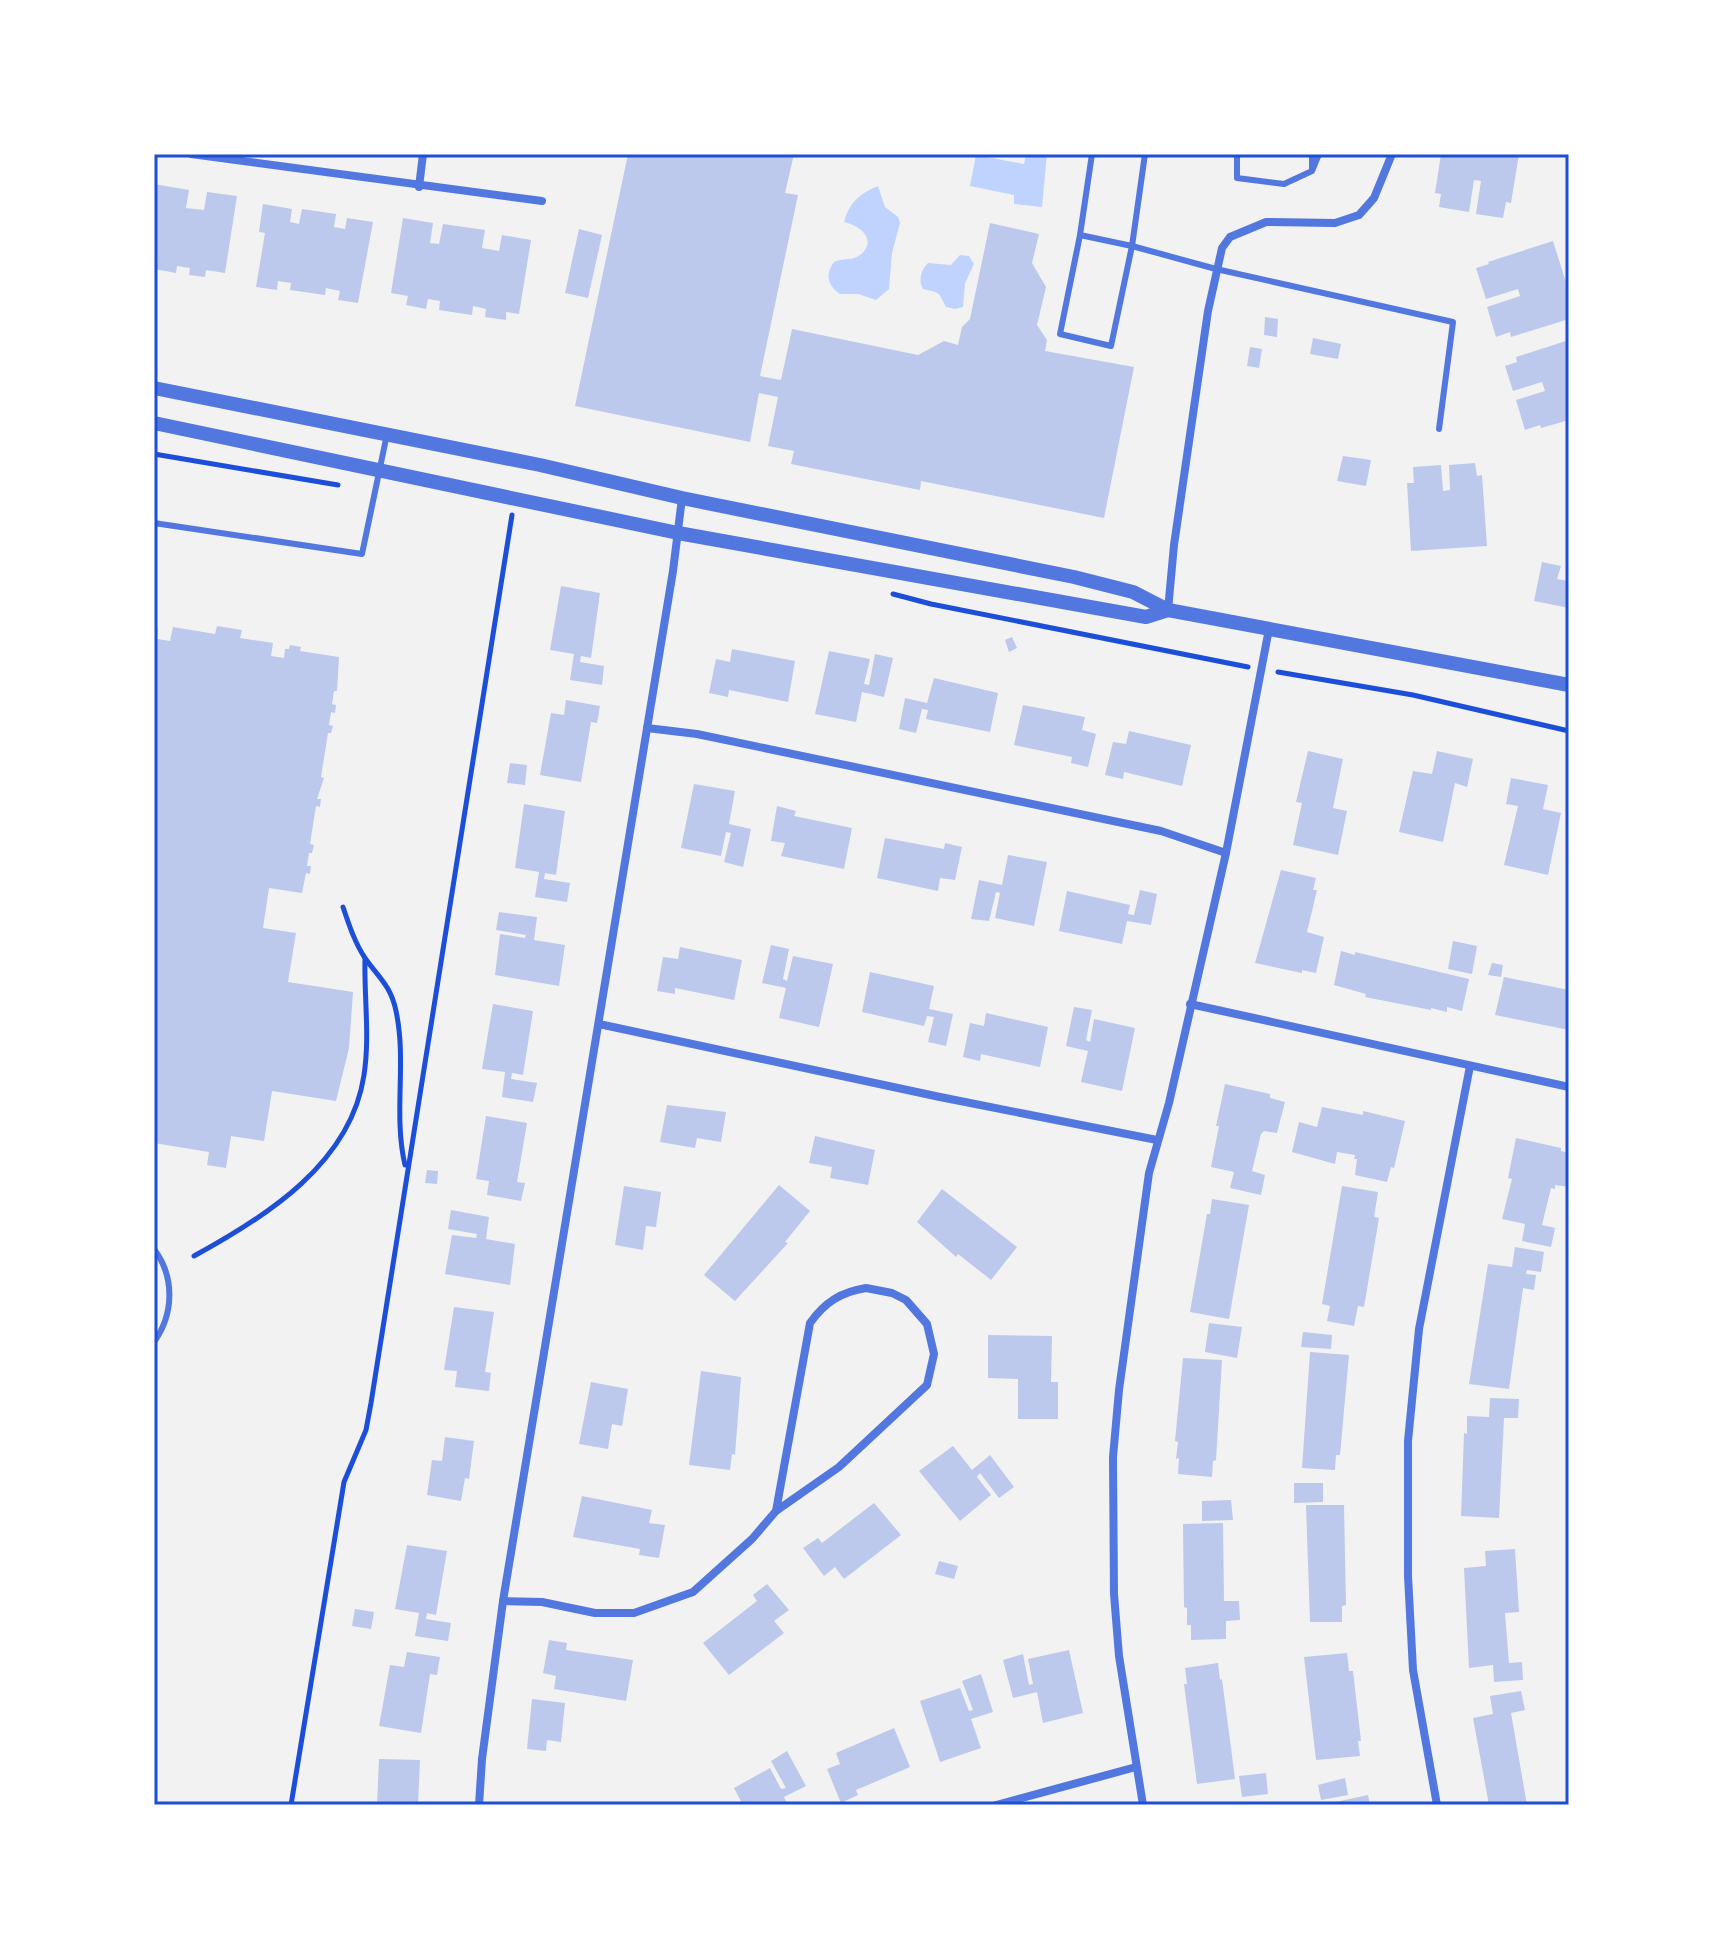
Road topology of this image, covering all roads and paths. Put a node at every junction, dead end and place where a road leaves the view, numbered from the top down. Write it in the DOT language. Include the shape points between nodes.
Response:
graph roads {
  1 [pos="191,154"];
  2 [pos="423,154"];
  3 [pos="1092,154"];
  4 [pos="1145,154"];
  5 [pos="1237,154"];
  6 [pos="1312,154"];
  7 [pos="1319,154"];
  8 [pos="1392,154"];
  9 [pos="1312,171"];
  10 [pos="419,187"];
  11 [pos="542,201"];
  12 [pos="1080,235"];
  13 [pos="1132,246"];
  14 [pos="1216,269"];
  15 [pos="154,388"];
  16 [pos="154,423"];
  17 [pos="1439,429"];
  18 [pos="387,434"];
  19 [pos="154,454"];
  20 [pos="380,471"];
  21 [pos="375,491"];
  22 [pos="682,498"];
  23 [pos="497,512"];
  24 [pos="154,523"];
  25 [pos="678,533"];
  26 [pos="885,592"];
  27 [pos="1168,610"];
  28 [pos="1269,629"];
  29 [pos="1262,670"];
  30 [pos="1569,685"];
  31 [pos="647,728"];
  32 [pos="1569,731"];
  33 [pos="1226,853"];
  34 [pos="343,907"];
  35 [pos="365,959"];
  36 [pos="1190,1004"];
  37 [pos="599,1024"];
  38 [pos="1470,1066"];
  39 [pos="1569,1087"];
  40 [pos="1157,1140"];
  41 [pos="406,1170"];
  42 [pos="154,1249"];
  43 [pos="194,1256"];
  44 [pos="154,1342"];
  45 [pos="776,1511"];
  46 [pos="503,1601"];
  47 [pos="1136,1767"];
  48 [pos="291,1805"];
  49 [pos="479,1805"];
  50 [pos="996,1805"];
  51 [pos="1143,1805"];
  52 [pos="1437,1805"];
  1 -- 10 [label="street"];
  2 -- 10 [label="street"];
  3 -- 12 [label="lane"];
  4 -- 13 [label="lane"];
  5 -- 9 [label="lane" via="1237,178 1284,184"];
  6 -- 9 [label="lane"];
  7 -- 9 [label="lane"];
  8 -- 14 [label="street" via="1374,198 1359,215 1335,223 1266,222 1230,237"];
  10 -- 11 [label="street"];
  12 -- 13 [label="lane"];
  12 -- 13 [label="lane" via="1060,334 1111,346"];
  13 -- 14 [label="lane"];
  14 -- 17 [label="lane" via="1453,322"];
  14 -- 27 [label="street"];
  15 -- 18 [label="street"];
  16 -- 20 [label="street"];
  18 -- 20 [label="lane"];
  18 -- 22 [label="street"];
  19 -- 21 [label="path"];
  20 -- 21 [label="lane"];
  20 -- 25 [label="street"];
  21 -- 24 [label="lane" via="362,554"];
  22 -- 25 [label="street"];
  22 -- 27 [label="street" via="1074,577 1133,592"];
  23 -- 41 [label="path" via="512,514"];
  25 -- 27 [label="street" via="1146,617"];
  25 -- 31 [label="street"];
  26 -- 29 [label="path"];
  27 -- 28 [label="street"];
  28 -- 29 [label="street"];
  28 -- 30 [label="street"];
  29 -- 32 [label="path" via="1413,695"];
  29 -- 33 [label="street"];
  31 -- 33 [label="street" via="1146,827"];
  31 -- 37 [label="street"];
  33 -- 36 [label="street"];
  34 -- 35 [label="path"];
  35 -- 41 [label="path" via="385,981 397,1011"];
  35 -- 43 [label="path" via="368,1034 363,1079 339,1137 325,1160 274,1208"];
  36 -- 38 [label="street"];
  36 -- 40 [label="street"];
  37 -- 40 [label="street"];
  37 -- 46 [label="street"];
  38 -- 39 [label="street"];
  38 -- 52 [label="street" via="1419,1329 1408,1441 1413,1670"];
  40 -- 47 [label="street" via="1146,1188 1113,1457 1114,1594"];
  41 -- 48 [label="path" via="371,1403 366,1430 344,1482"];
  42 -- 44 [label="lane" via="165,1268 170,1301"];
  45 -- 45 [label="street" via="839,1467 927,1385 932,1339 906,1300 879,1289 852,1290 828,1302 810,1323"];
  45 -- 46 [label="street" via="693,1592 634,1613"];
  46 -- 49 [label="street"];
  47 -- 50 [label="street"];
  47 -- 51 [label="street"];
}
